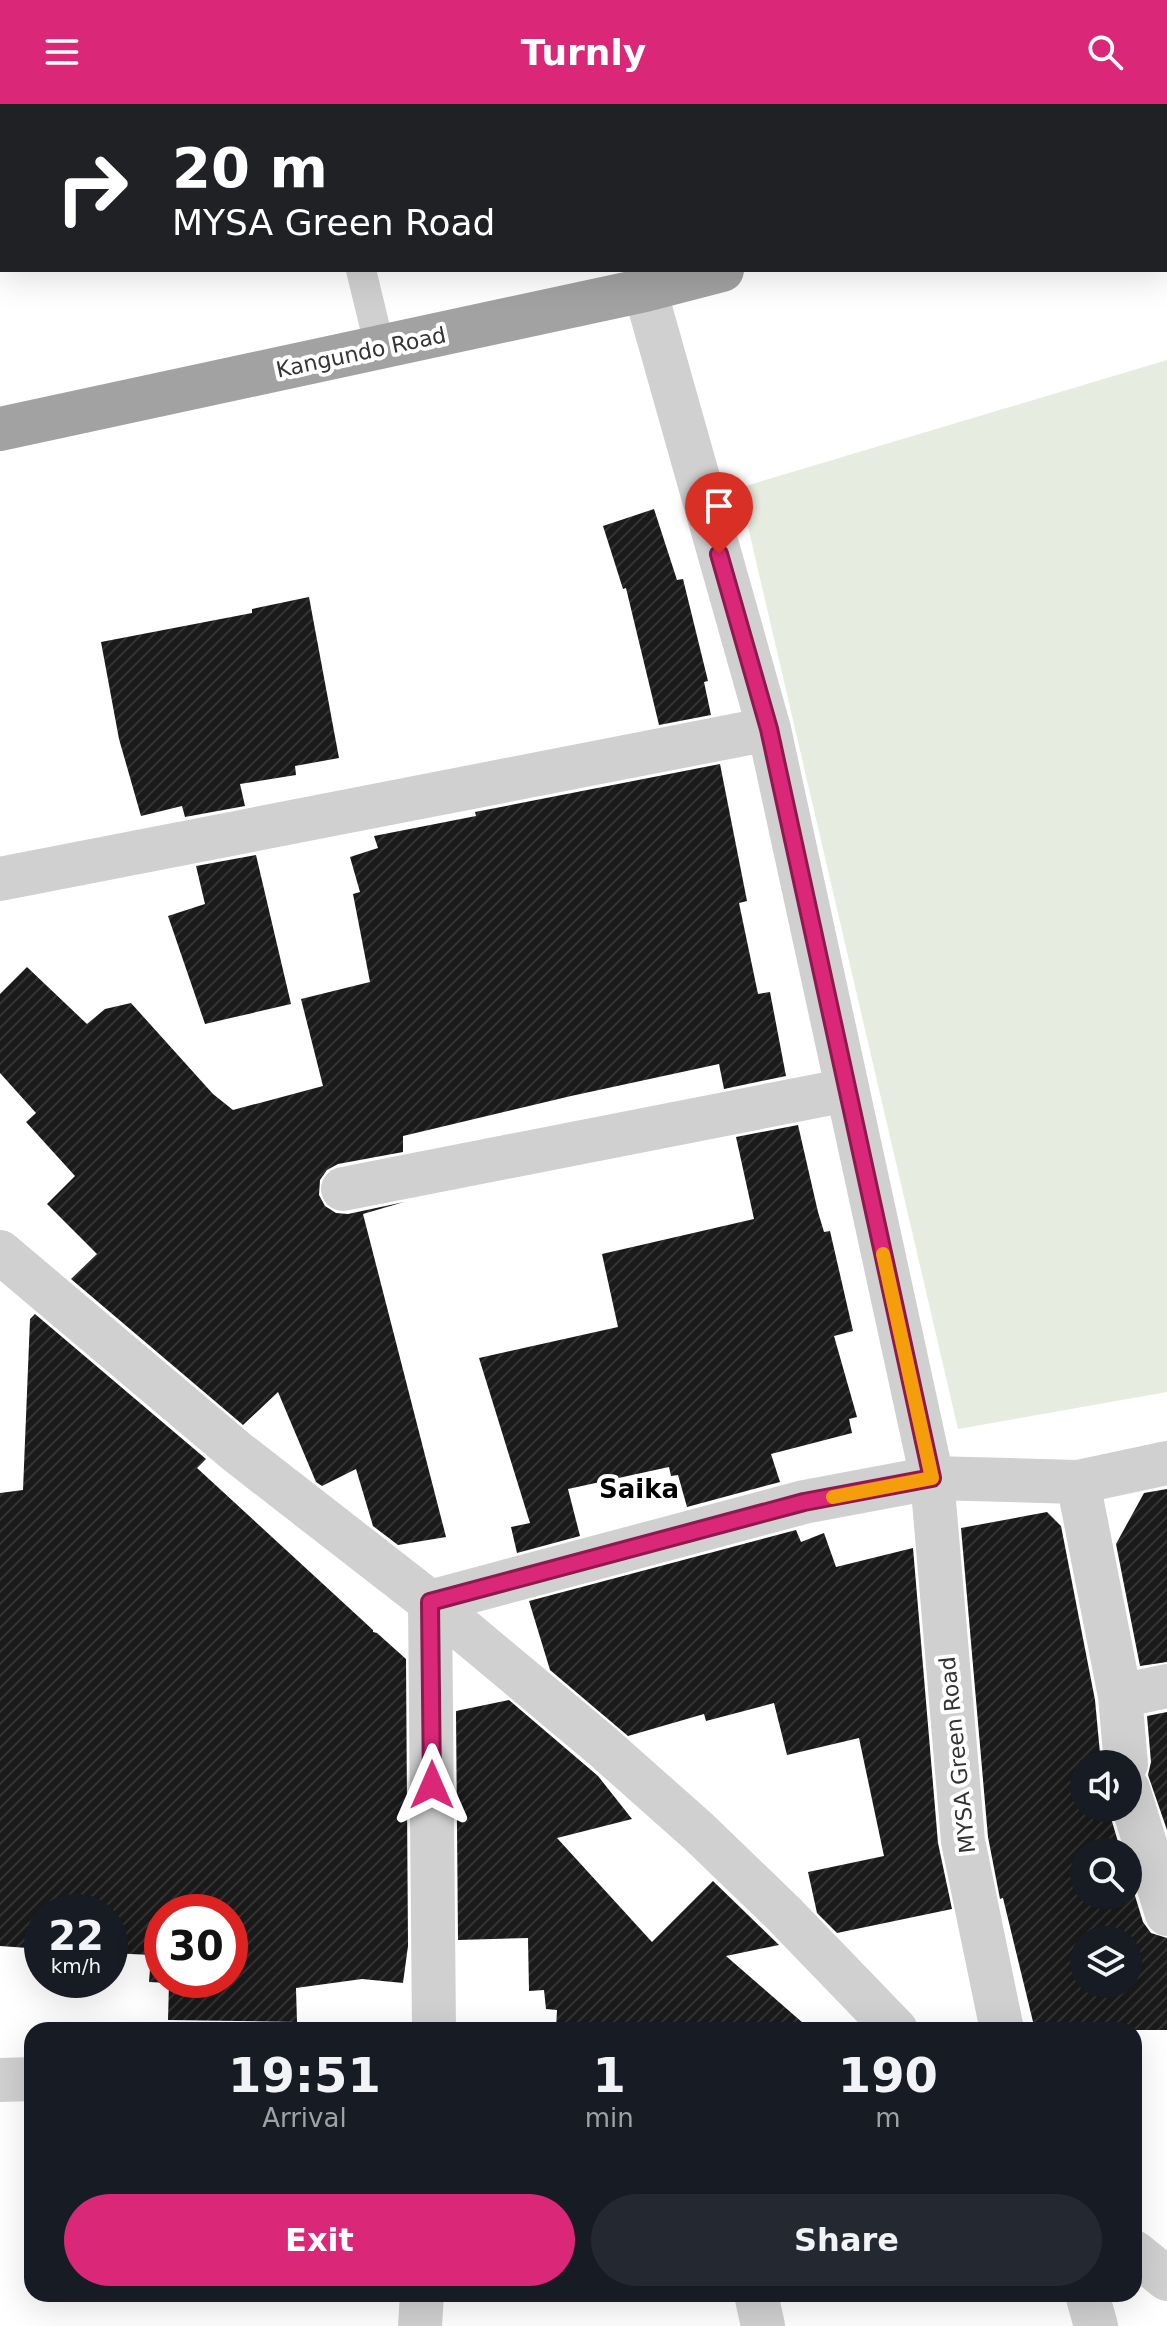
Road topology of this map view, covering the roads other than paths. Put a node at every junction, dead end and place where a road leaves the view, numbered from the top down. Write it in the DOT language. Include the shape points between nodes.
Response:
graph roads {
  1 [pos="361,272"];
  2 [pos="714,272"];
  3 [pos="645,290"];
  4 [pos="380,348"];
  5 [pos="0,429"];
  6 [pos="769,729"];
  7 [pos="0,879"];
  8 [pos="847,1090"];
  9 [pos="343,1189"];
  10 [pos="0,1252"];
  11 [pos="1167,1463"];
  12 [pos="932,1478"];
  13 [pos="1078,1482"];
  14 [pos="430,1602"];
  15 [pos="1167,1686"];
  16 [pos="1120,1696"];
  17 [pos="1125,1750"];
  18 [pos="1138,1822"];
  19 [pos="1167,1914"];
  20 [pos="434,2022"];
  21 [pos="888,2022"];
  22 [pos="1000,2022"];
  23 [pos="24,2079"];
  24 [pos="0,2080"];
  25 [pos="1142,2259"];
  26 [pos="1167,2279"];
  27 [pos="422,2302"];
  28 [pos="758,2302"];
  29 [pos="1089,2302"];
  30 [pos="420,2326"];
  31 [pos="763,2326"];
  32 [pos="1096,2326"];
  1 -- 4 [label="lane"];
  2 -- 3 [label="highway, Kangundo Road"];
  3 -- 4 [label="highway, Kangundo Road"];
  3 -- 6 [label="street, MYSA Green Road"];
  4 -- 5 [label="highway, Kangundo Road"];
  6 -- 7 [label="street"];
  6 -- 8 [label="street, MYSA Green Road"];
  8 -- 9 [label="street"];
  8 -- 12 [label="street, MYSA Green Road"];
  10 -- 14 [label="street" via="237,1452"];
  11 -- 13 [label="street"];
  12 -- 13 [label="street"];
  12 -- 14 [label="street" via="804,1502"];
  12 -- 22 [label="street, MYSA Green Road" via="963,1841"];
  13 -- 16 [label="street"];
  14 -- 20 [label="street"];
  14 -- 21 [label="street" via="699,1832"];
  15 -- 16 [label="street"];
  16 -- 17 [label="street"];
  18 -- 19 [label="street"];
  23 -- 24 [label="street"];
  25 -- 26 [label="street"];
  27 -- 30 [label="street"];
  28 -- 31 [label="street"];
  29 -- 32 [label="street"];
}
